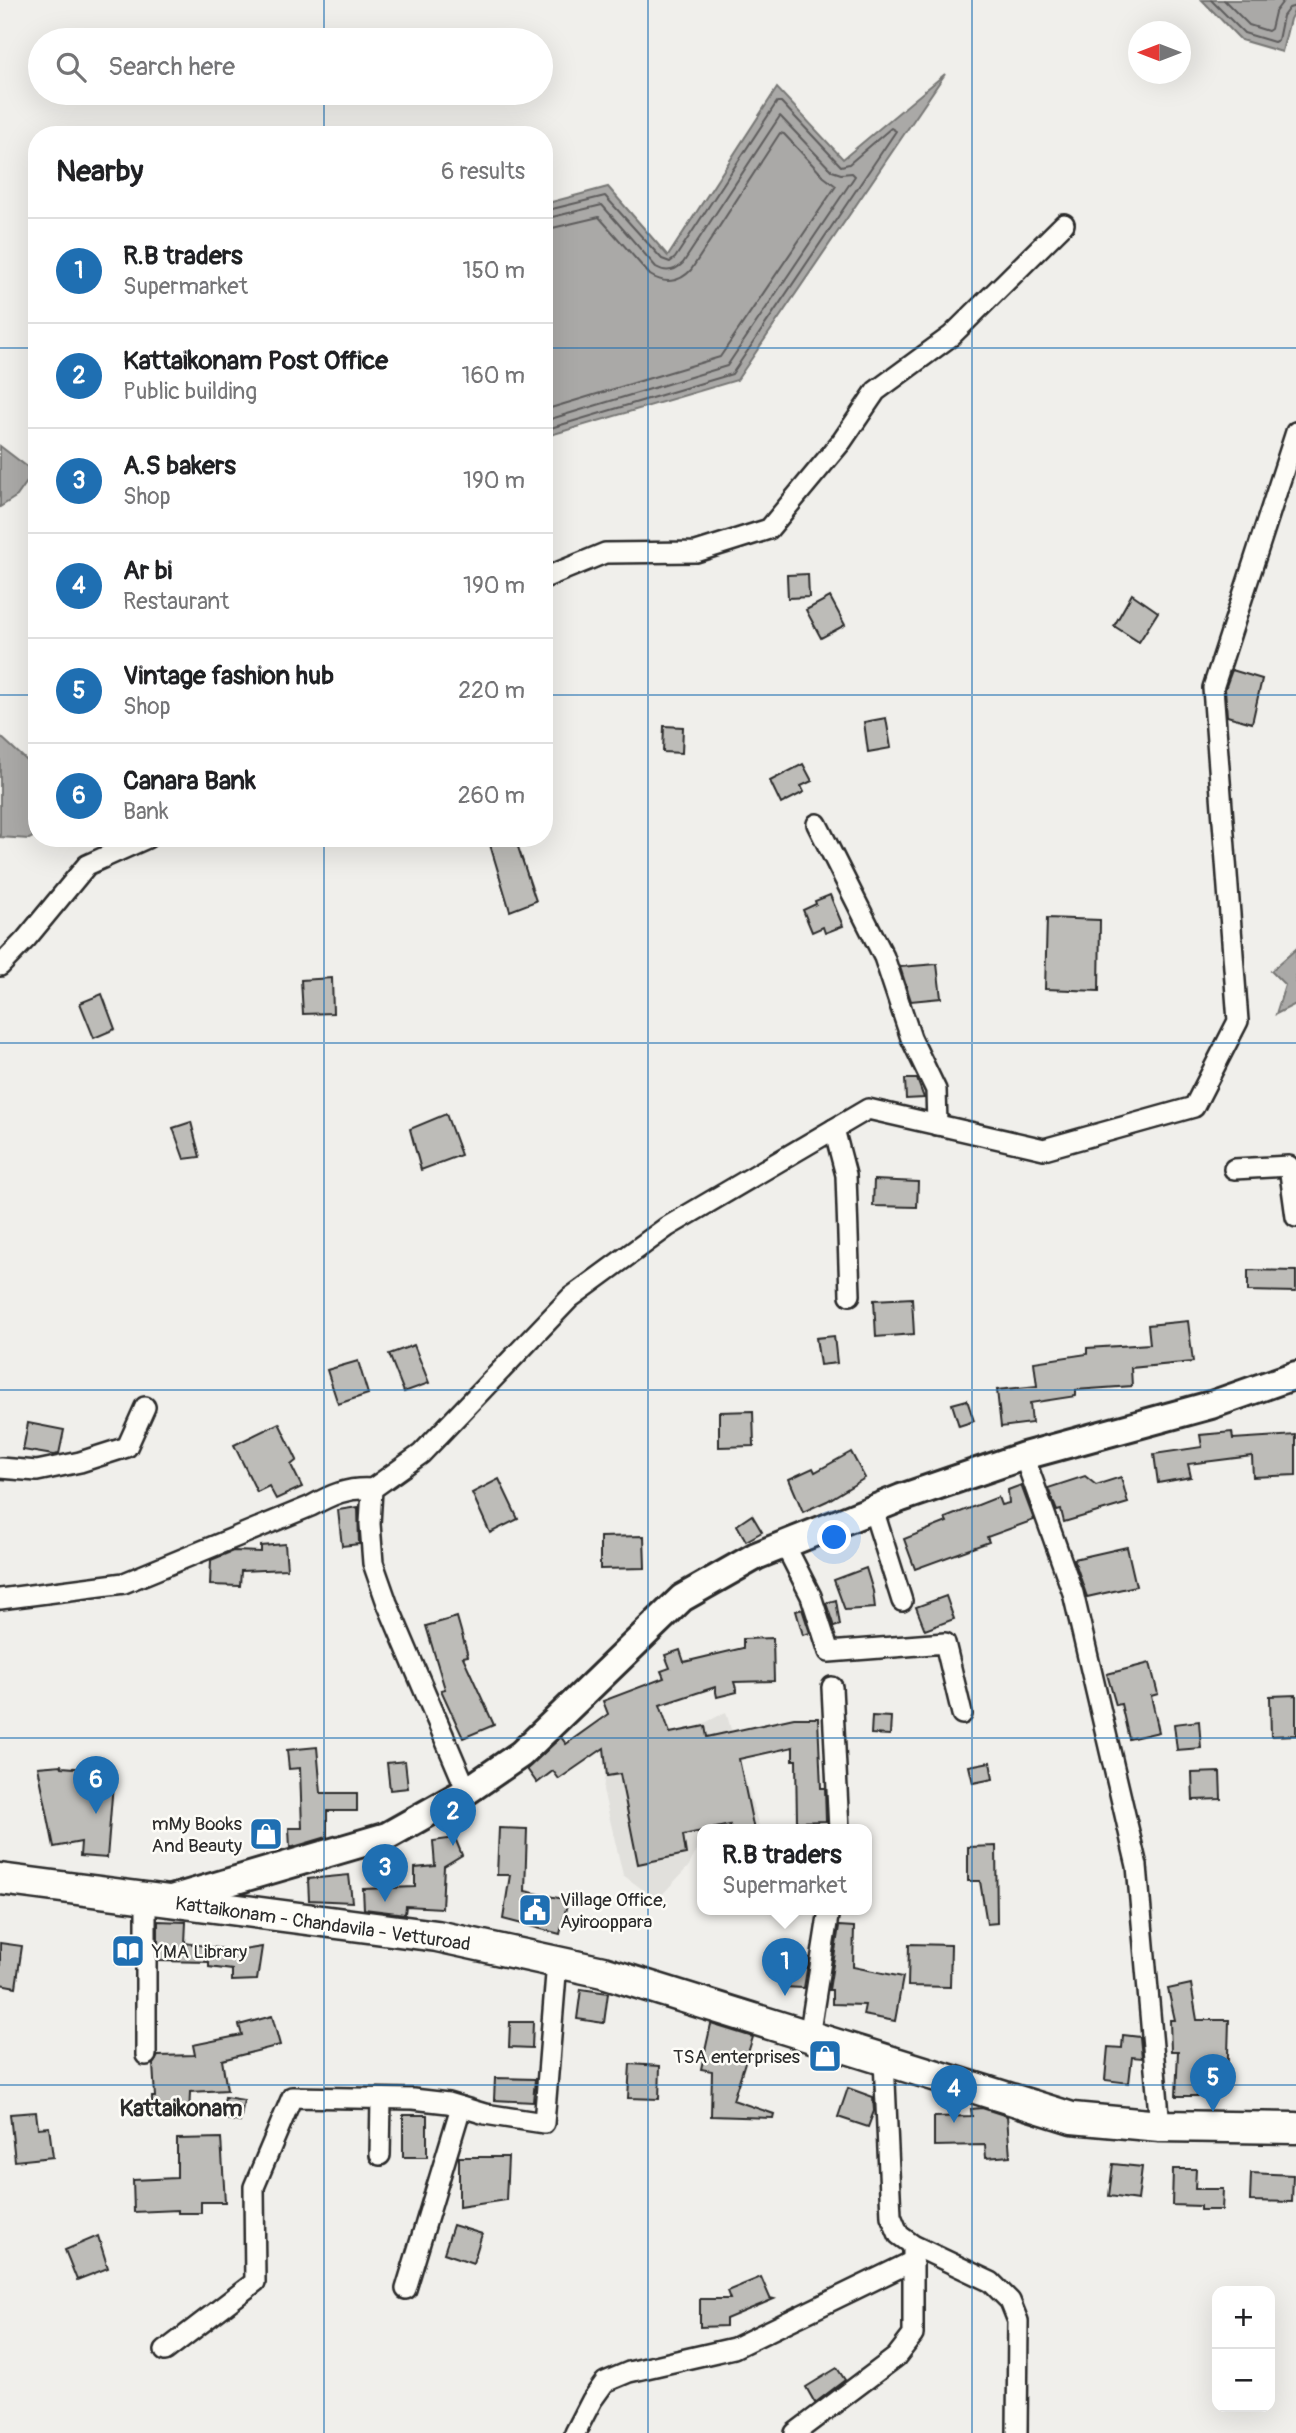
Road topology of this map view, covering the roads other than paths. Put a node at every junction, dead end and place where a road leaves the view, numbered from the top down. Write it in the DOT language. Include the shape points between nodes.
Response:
graph roads {
  1 [pos="1064,224"];
  2 [pos="1296,432"];
  3 [pos="553,574"];
  4 [pos="817,824"];
  5 [pos="126,847"];
  6 [pos="0,965"];
  7 [pos="937,1125"];
  8 [pos="834,1129"];
  9 [pos="1234,1169"];
  10 [pos="1296,1217"];
  11 [pos="850,1295"];
  12 [pos="1296,1375"];
  13 [pos="145,1407"];
  14 [pos="1024,1456"];
  15 [pos="0,1468"];
  16 [pos="372,1489"];
  17 [pos="873,1509"];
  18 [pos="785,1545"];
  19 [pos="0,1599"];
  20 [pos="902,1601"];
  21 [pos="832,1687"];
  22 [pos="962,1714"];
  23 [pos="467,1791"];
  24 [pos="839,1824"];
  25 [pos="0,1879"];
  26 [pos="155,1899"];
  27 [pos="827,1915"];
  28 [pos="557,1962"];
  29 [pos="809,2037"];
  30 [pos="146,2055"];
  31 [pos="884,2060"];
  32 [pos="381,2099"];
  33 [pos="461,2107"];
  34 [pos="1160,2126"];
  35 [pos="1296,2128"];
  36 [pos="380,2155"];
  37 [pos="913,2253"];
  38 [pos="406,2289"];
  39 [pos="165,2351"];
  40 [pos="575,2433"];
  41 [pos="795,2433"];
  42 [pos="1017,2433"];
  1 -- 3 [label="street" via="951,336 876,391 842,441 769,529 696,552 605,553"];
  2 -- 7 [label="street" via="1213,688 1238,1021 1194,1107 1044,1149"];
  4 -- 7 [label="street" via="884,957 911,1038 936,1090"];
  5 -- 6 [label="street" via="87,865"];
  7 -- 8 [label="street" via="868,1109"];
  8 -- 11 [label="street" via="846,1175"];
  8 -- 16 [label="street" via="667,1227 570,1298 421,1454"];
  9 -- 10 [label="street" via="1289,1166"];
  12 -- 14 [label="main road" via="1211,1405"];
  13 -- 15 [label="street" via="127,1447 37,1471"];
  14 -- 17 [label="main road"];
  14 -- 34 [label="street" via="1073,1593 1137,1866"];
  16 -- 19 [label="street" via="335,1493 124,1583"];
  16 -- 23 [label="street" via="373,1563"];
  17 -- 18 [label="main road"];
  17 -- 20 [label="street"];
  18 -- 22 [label="street" via="811,1596 830,1652 945,1643"];
  18 -- 23 [label="main road" via="682,1598 521,1754"];
  21 -- 24 [label="street"];
  23 -- 26 [label="main road" via="387,1836"];
  25 -- 26 [label="main road, Kattaikonam - Chandavila - Vetturoad"];
  26 -- 28 [label="main road, Kattaikonam - Chandavila - Vetturoad" via="437,1936"];
  26 -- 30 [label="street"];
  27 -- 29 [label="street"];
  28 -- 29 [label="main road, Kattaikonam - Chandavila - Vetturoad" via="603,1972"];
  28 -- 33 [label="street" via="544,2123"];
  29 -- 31 [label="main road, Kattaikonam - Chandavila - Vetturoad"];
  31 -- 34 [label="main road, Kattaikonam - Chandavila - Vetturoad" via="1072,2118"];
  31 -- 37 [label="street" via="891,2216"];
  32 -- 33 [label="street"];
  32 -- 36 [label="street"];
  32 -- 39 [label="street" via="292,2097 254,2187 255,2282"];
  33 -- 38 [label="street"];
  34 -- 35 [label="main road, Kattaikonam - Chandavila - Vetturoad"];
  37 -- 40 [label="street" via="734,2348 629,2372 605,2382"];
  37 -- 41 [label="street" via="913,2335 896,2357"];
  37 -- 42 [label="street" via="991,2282 1010,2301 1018,2321"];
}
